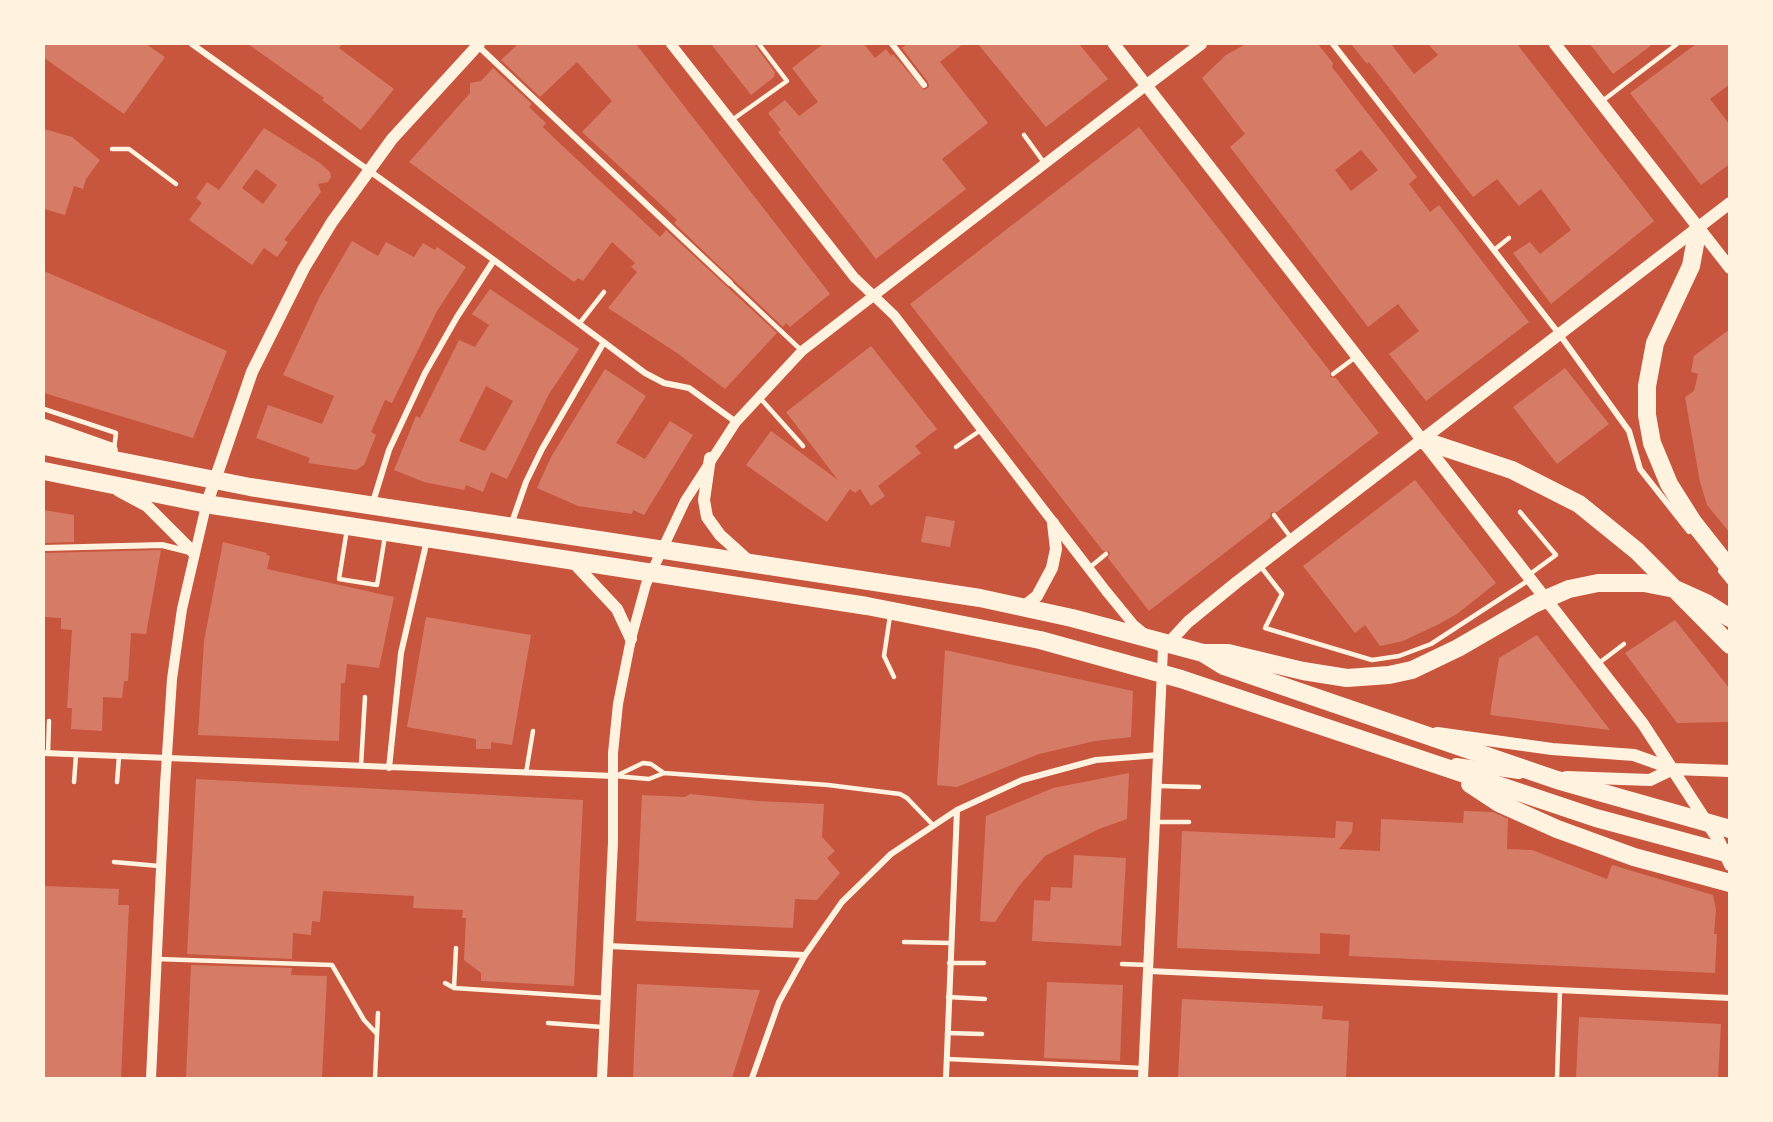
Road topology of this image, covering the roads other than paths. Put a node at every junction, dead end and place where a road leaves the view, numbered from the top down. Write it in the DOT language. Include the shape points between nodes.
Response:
graph roads {
  1 [pos="192,44"];
  2 [pos="478,44"];
  3 [pos="671,44"];
  4 [pos="759,44"];
  5 [pos="892,44"];
  6 [pos="1114,44"];
  7 [pos="1201,44"];
  8 [pos="1334,44"];
  9 [pos="1555,44"];
  10 [pos="1677,44"];
  11 [pos="924,85"];
  12 [pos="1147,85"];
  13 [pos="1601,102"];
  14 [pos="731,121"];
  15 [pos="1023,135"];
  16 [pos="112,149"];
  17 [pos="1045,164"];
  18 [pos="369,170"];
  19 [pos="177,184"];
  20 [pos="1730,203"];
  21 [pos="1698,228"];
  22 [pos="1509,238"];
  23 [pos="1494,250"];
  24 [pos="494,260"];
  25 [pos="1730,268"];
  26 [pos="730,283"];
  27 [pos="604,292"];
  28 [pos="875,297"];
  29 [pos="579,324"];
  30 [pos="1560,335"];
  31 [pos="604,342"];
  32 [pos="802,351"];
  33 [pos="1357,356"];
  34 [pos="1333,374"];
  35 [pos="758,396"];
  36 [pos="44,409"];
  37 [pos="736,422"];
  38 [pos="44,428"];
  39 [pos="981,429"];
  40 [pos="1422,440"];
  41 [pos="44,445"];
  42 [pos="803,446"];
  43 [pos="956,447"];
  44 [pos="710,459"];
  45 [pos="112,460"];
  46 [pos="44,472"];
  47 [pos="182,475"];
  48 [pos="213,480"];
  49 [pos="110,486"];
  50 [pos="372,504"];
  51 [pos="206,506"];
  52 [pos="1520,512"];
  53 [pos="1274,515"];
  54 [pos="1053,523"];
  55 [pos="511,525"];
  56 [pos="347,527"];
  57 [pos="386,532"];
  58 [pos="1694,537"];
  59 [pos="427,539"];
  60 [pos="1293,539"];
  61 [pos="44,548"];
  62 [pos="660,549"];
  63 [pos="194,553"];
  64 [pos="1106,554"];
  65 [pos="572,561"];
  66 [pos="752,564"];
  67 [pos="1259,565"];
  68 [pos="1722,566"];
  69 [pos="1088,568"];
  70 [pos="650,574"];
  71 [pos="1529,577"];
  72 [pos="1730,582"];
  73 [pos="1021,608"];
  74 [pos="891,613"];
  75 [pos="1730,618"];
  76 [pos="631,639"];
  77 [pos="1624,644"];
  78 [pos="1730,645"];
  79 [pos="1163,649"];
  80 [pos="1203,653"];
  81 [pos="1596,664"];
  82 [pos="1161,674"];
  83 [pos="894,677"];
  84 [pos="365,697"];
  85 [pos="49,721"];
  86 [pos="533,731"];
  87 [pos="46,754"];
  88 [pos="76,755"];
  89 [pos="1159,755"];
  90 [pos="119,757"];
  91 [pos="166,759"];
  92 [pos="361,766"];
  93 [pos="389,768"];
  94 [pos="1673,769"];
  95 [pos="1451,771"];
  96 [pos="1730,771"];
  97 [pos="525,773"];
  98 [pos="664,773"];
  99 [pos="615,776"];
  100 [pos="74,782"];
  101 [pos="117,782"];
  102 [pos="1158,786"];
  103 [pos="1199,787"];
  104 [pos="957,810"];
  105 [pos="1156,822"];
  106 [pos="1189,822"];
  107 [pos="932,824"];
  108 [pos="1730,829"];
  109 [pos="1730,854"];
  110 [pos="114,862"];
  111 [pos="1730,865"];
  112 [pos="161,866"];
  113 [pos="1730,883"];
  114 [pos="904,942"];
  115 [pos="950,943"];
  116 [pos="608,946"];
  117 [pos="456,948"];
  118 [pos="805,955"];
  119 [pos="157,959"];
  120 [pos="949,963"];
  121 [pos="984,963"];
  122 [pos="1122,964"];
  123 [pos="1149,968"];
  124 [pos="445,983"];
  125 [pos="454,988"];
  126 [pos="1560,990"];
  127 [pos="948,997"];
  128 [pos="606,998"];
  129 [pos="1730,998"];
  130 [pos="985,999"];
  131 [pos="378,1013"];
  132 [pos="548,1023"];
  133 [pos="604,1027"];
  134 [pos="947,1033"];
  135 [pos="377,1034"];
  136 [pos="982,1034"];
  137 [pos="947,1059"];
  138 [pos="1143,1073"];
  139 [pos="752,1077"];
  140 [pos="151,1078"];
  141 [pos="375,1078"];
  142 [pos="602,1078"];
  143 [pos="946,1078"];
  144 [pos="1557,1078"];
  1 -- 18 [label="street"];
  2 -- 18 [label="main road" via="418,108"];
  2 -- 26 [label="street"];
  3 -- 14 [label="street"];
  4 -- 14 [label="lane" via="787,81"];
  5 -- 11 [label="street"];
  6 -- 12 [label="main road"];
  7 -- 12 [label="main road"];
  8 -- 23 [label="street"];
  9 -- 13 [label="main road"];
  10 -- 13 [label="lane"];
  12 -- 17 [label="street"];
  12 -- 33 [label="main road"];
  13 -- 21 [label="main road"];
  14 -- 28 [label="street" via="854,277"];
  15 -- 17 [label="lane"];
  16 -- 19 [label="lane" via="129,149"];
  17 -- 28 [label="street"];
  18 -- 24 [label="street"];
  18 -- 48 [label="main road" via="326,232 281,310 252,372"];
  20 -- 21 [label="main road"];
  21 -- 25 [label="main road"];
  21 -- 30 [label="main road"];
  21 -- 68 [label="highway" via="1691,266 1654,343 1647,386 1649,430 1662,470"];
  22 -- 23 [label="lane"];
  23 -- 30 [label="street"];
  24 -- 29 [label="street"];
  24 -- 50 [label="street" via="421,382 389,450"];
  26 -- 32 [label="lane"];
  27 -- 29 [label="lane"];
  28 -- 32 [label="street"];
  28 -- 39 [label="street" via="894,315"];
  29 -- 31 [label="street"];
  30 -- 40 [label="main road"];
  30 -- 58 [label="street" via="1629,431 1640,469"];
  31 -- 37 [label="street" via="645,373 664,383 689,388"];
  31 -- 55 [label="street" via="547,439"];
  32 -- 35 [label="street"];
  33 -- 34 [label="lane"];
  33 -- 40 [label="main road"];
  35 -- 37 [label="street"];
  35 -- 42 [label="lane"];
  36 -- 45 [label="lane" via="116,433"];
  37 -- 44 [label="street"];
  38 -- 47 [label="highway"];
  39 -- 43 [label="lane"];
  39 -- 54 [label="street"];
  40 -- 60 [label="main road"];
  40 -- 71 [label="main road"];
  40 -- 78 [label="highway" via="1512,470 1571,500 1624,539"];
  41 -- 45 [label="main road"];
  41 -- 47 [label="highway"];
  44 -- 62 [label="street"];
  44 -- 66 [label="main road" via="704,500 706,517"];
  45 -- 48 [label="main road"];
  46 -- 49 [label="main road"];
  46 -- 95 [label="highway" via="212,504 867,606 1005,632 1170,675"];
  47 -- 80 [label="highway" via="980,597"];
  48 -- 50 [label="main road"];
  48 -- 51 [label="main road"];
  49 -- 51 [label="main road"];
  49 -- 63 [label="main road" via="147,506"];
  50 -- 55 [label="main road"];
  51 -- 56 [label="main road"];
  51 -- 63 [label="street"];
  52 -- 71 [label="lane" via="1556,555"];
  53 -- 60 [label="lane"];
  54 -- 69 [label="street"];
  54 -- 73 [label="main road" via="1056,549 1052,568 1037,596"];
  55 -- 62 [label="main road"];
  56 -- 57 [label="main road"];
  56 -- 57 [label="lane" via="339,579 377,585"];
  57 -- 59 [label="main road"];
  59 -- 65 [label="main road"];
  59 -- 93 [label="street" via="401,653"];
  60 -- 67 [label="main road"];
  61 -- 63 [label="street" via="162,545"];
  62 -- 66 [label="main road"];
  62 -- 70 [label="street"];
  63 -- 91 [label="street" via="177,644"];
  64 -- 69 [label="lane"];
  65 -- 70 [label="main road"];
  65 -- 76 [label="main road" via="617,609"];
  66 -- 73 [label="main road"];
  67 -- 71 [label="lane" via="1282,594 1265,628 1372,660 1399,656 1431,644"];
  67 -- 79 [label="main road" via="1188,622"];
  68 -- 72 [label="street"];
  69 -- 79 [label="street" via="1133,624"];
  70 -- 74 [label="main road"];
  70 -- 76 [label="street"];
  71 -- 81 [label="main road"];
  73 -- 79 [label="main road"];
  74 -- 82 [label="main road" via="1037,641"];
  74 -- 83 [label="lane" via="884,656"];
  75 -- 80 [label="highway" via="1675,589 1613,581 1552,595 1436,660 1389,675 1336,676 1228,653"];
  76 -- 99 [label="street" via="618,704"];
  77 -- 81 [label="lane"];
  79 -- 82 [label="street"];
  79 -- 94 [label="main road" via="1427,731 1552,749 1634,755"];
  80 -- 108 [label="highway" via="1224,666 1557,780"];
  81 -- 94 [label="main road"];
  82 -- 89 [label="street"];
  82 -- 94 [label="main road" via="1417,756 1487,770 1550,777 1650,780"];
  84 -- 92 [label="lane"];
  85 -- 87 [label="lane"];
  86 -- 97 [label="lane"];
  87 -- 88 [label="street"];
  88 -- 90 [label="street"];
  88 -- 100 [label="lane"];
  89 -- 102 [label="street"];
  89 -- 104 [label="street" via="1096,760 1058,768 992,792"];
  90 -- 91 [label="street"];
  90 -- 101 [label="lane"];
  91 -- 92 [label="street"];
  91 -- 112 [label="street"];
  92 -- 93 [label="street"];
  93 -- 97 [label="street"];
  94 -- 96 [label="main road"];
  94 -- 111 [label="main road"];
  95 -- 109 [label="highway" via="1596,819"];
  95 -- 113 [label="highway" via="1499,803 1557,829 1634,857"];
  97 -- 99 [label="street"];
  98 -- 99 [label="lane" via="649,779"];
  98 -- 99 [label="lane" via="643,763"];
  98 -- 107 [label="lane" via="900,794"];
  99 -- 116 [label="street"];
  102 -- 103 [label="lane"];
  102 -- 105 [label="street"];
  104 -- 107 [label="street"];
  104 -- 115 [label="street"];
  105 -- 106 [label="lane"];
  105 -- 123 [label="street"];
  107 -- 118 [label="street" via="866,877 842,902"];
  110 -- 112 [label="lane"];
  112 -- 119 [label="street"];
  114 -- 115 [label="lane"];
  115 -- 120 [label="street"];
  116 -- 118 [label="street"];
  116 -- 128 [label="street"];
  117 -- 125 [label="lane"];
  118 -- 139 [label="street" via="779,1002"];
  119 -- 135 [label="lane" via="332,965 364,1020"];
  119 -- 140 [label="street"];
  120 -- 121 [label="lane"];
  120 -- 127 [label="street"];
  122 -- 123 [label="lane"];
  123 -- 126 [label="street"];
  123 -- 138 [label="street"];
  124 -- 125 [label="lane"];
  125 -- 128 [label="lane"];
  126 -- 129 [label="street"];
  126 -- 144 [label="lane"];
  127 -- 130 [label="lane"];
  127 -- 134 [label="street"];
  128 -- 133 [label="street"];
  131 -- 135 [label="lane"];
  132 -- 133 [label="lane"];
  133 -- 142 [label="street"];
  134 -- 136 [label="lane"];
  134 -- 137 [label="street"];
  135 -- 141 [label="lane"];
  137 -- 138 [label="lane"];
  137 -- 143 [label="street"];
}
